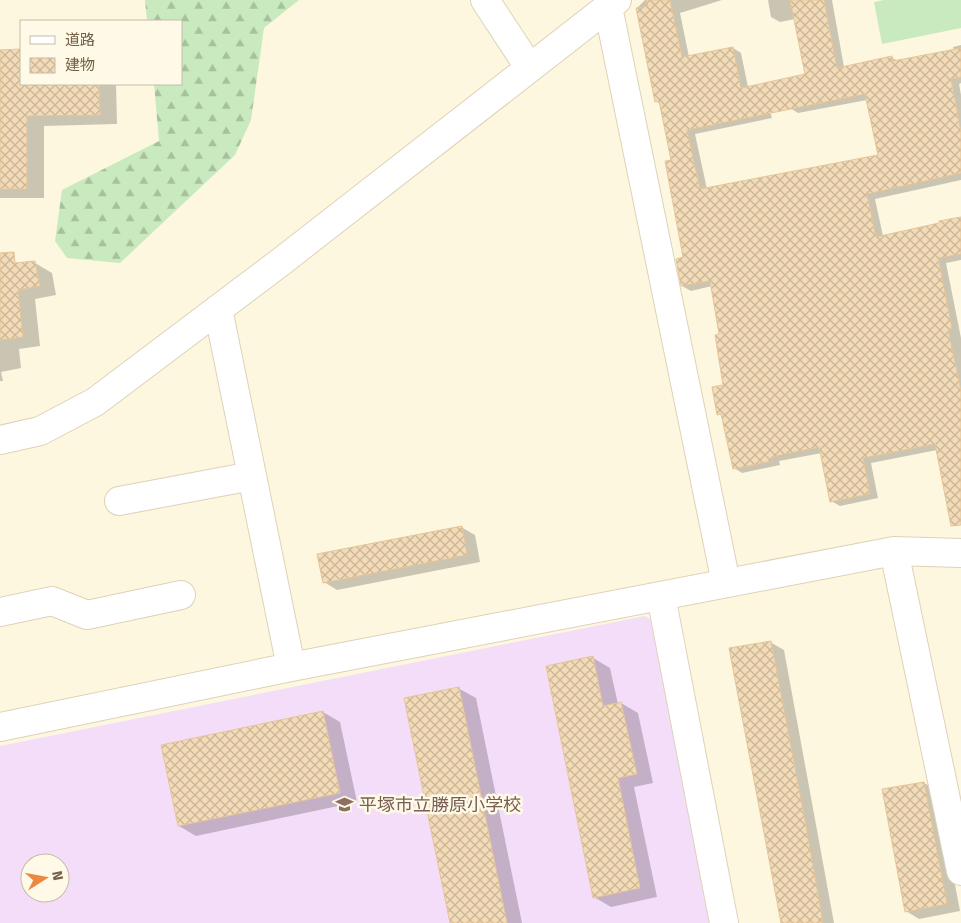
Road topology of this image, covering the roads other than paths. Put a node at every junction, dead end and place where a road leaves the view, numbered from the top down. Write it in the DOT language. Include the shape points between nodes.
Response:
graph roads {
  1 [pos="485,0"];
  2 [pos="612,4"];
  3 [pos="529,67"];
  4 [pos="218,309"];
  5 [pos="0,440"];
  6 [pos="252,476"];
  7 [pos="119,501"];
  8 [pos="894,551"];
  9 [pos="961,553"];
  10 [pos="726,582"];
  11 [pos="181,595"];
  12 [pos="661,596"];
  13 [pos="0,612"];
  14 [pos="291,667"];
  15 [pos="0,726"];
  16 [pos="961,871"];
  17 [pos="724,923"];
  1 -- 3 [label="street"];
  2 -- 3 [label="street"];
  2 -- 10 [label="street"];
  3 -- 4 [label="street"];
  4 -- 5 [label="street" via="95,402 40,431"];
  4 -- 6 [label="street"];
  6 -- 7 [label="street"];
  6 -- 14 [label="street"];
  8 -- 9 [label="street"];
  8 -- 10 [label="street"];
  8 -- 16 [label="street"];
  10 -- 12 [label="street"];
  11 -- 13 [label="street" via="87,615 52,601"];
  12 -- 14 [label="street"];
  12 -- 17 [label="street"];
  14 -- 15 [label="street"];
}
